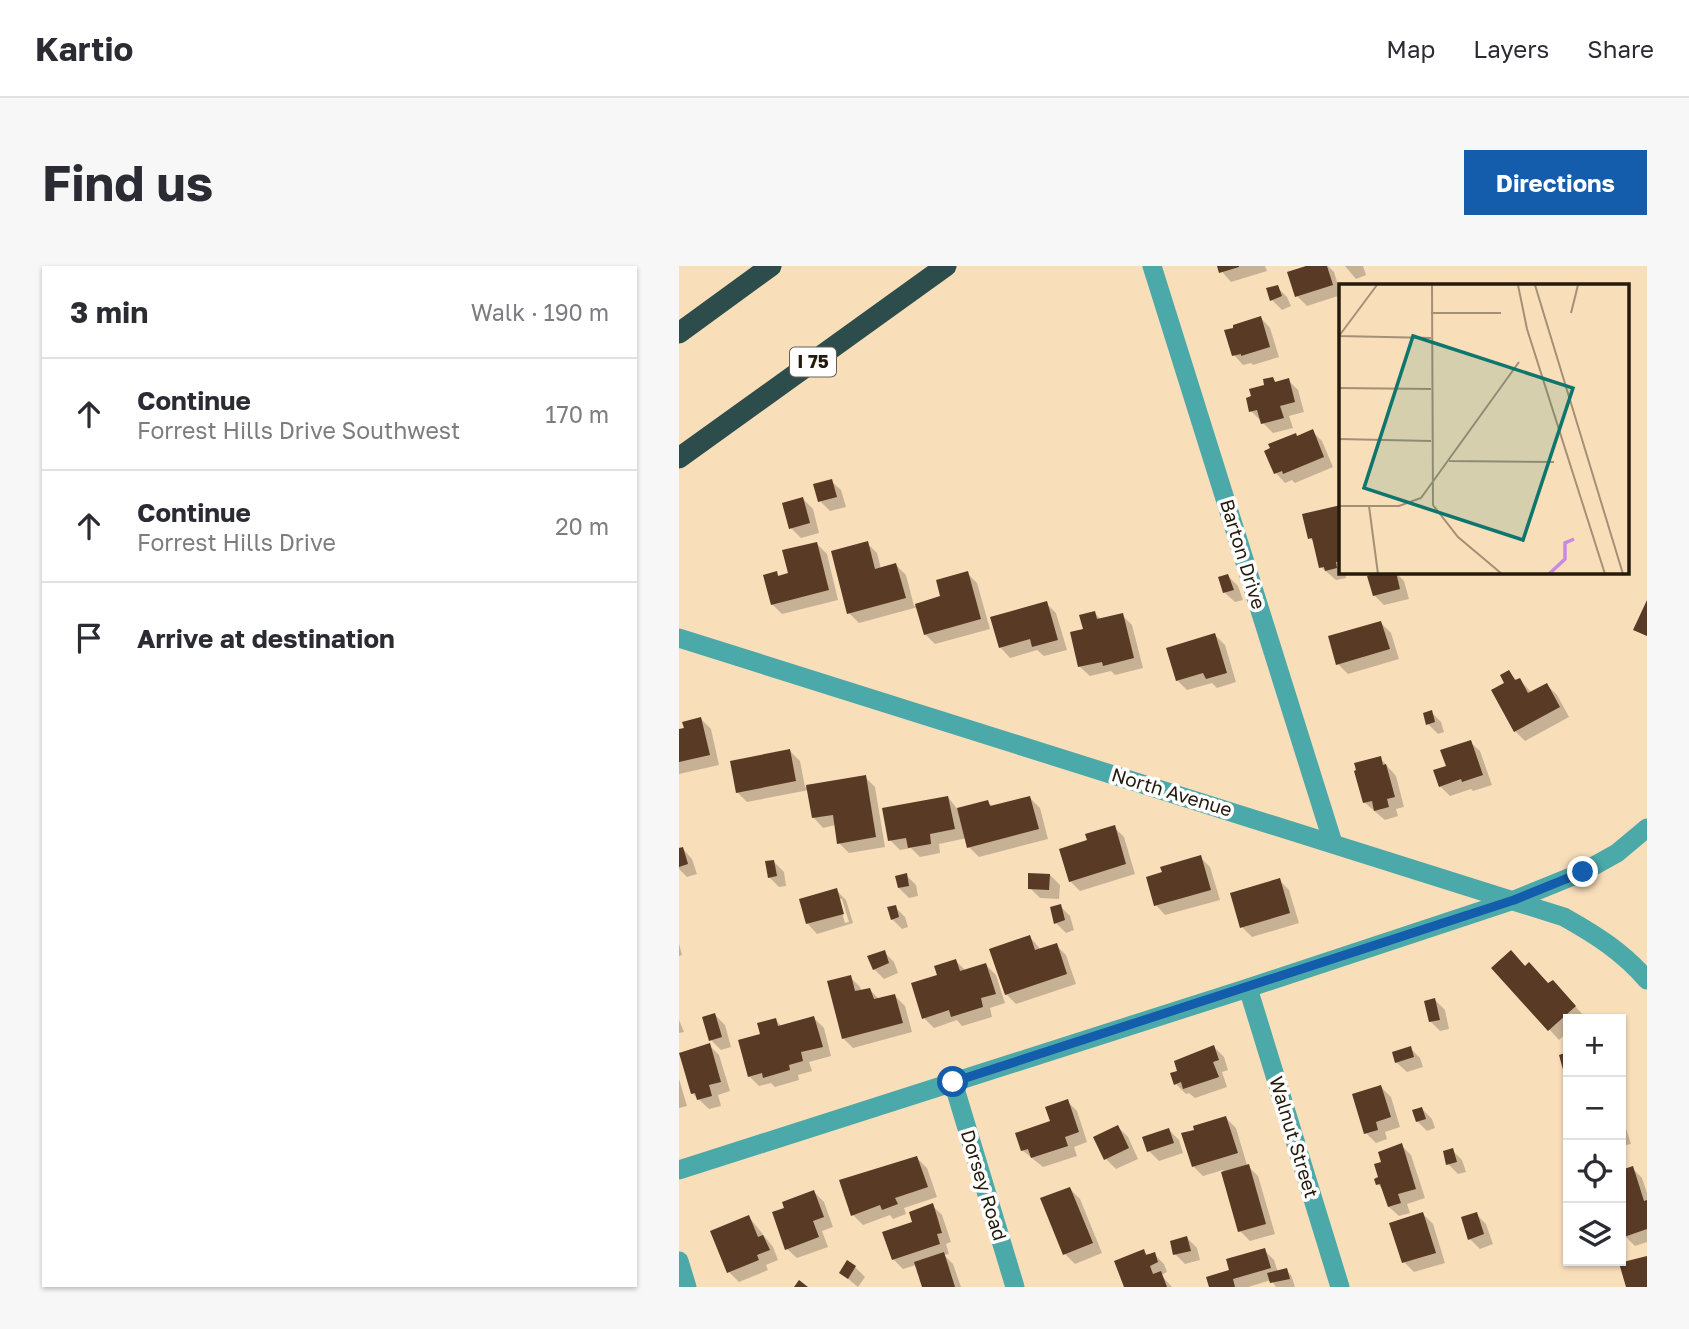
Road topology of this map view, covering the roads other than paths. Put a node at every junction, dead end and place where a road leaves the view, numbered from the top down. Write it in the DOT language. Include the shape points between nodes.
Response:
graph roads {
  1 [pos="771,266"];
  2 [pos="946,266"];
  3 [pos="1153,266"];
  4 [pos="679,333"];
  5 [pos="679,458"];
  6 [pos="679,638"];
  7 [pos="1647,828"];
  8 [pos="1333,843"];
  9 [pos="1514,900"];
  10 [pos="1647,980"];
  11 [pos="1248,988"];
  12 [pos="953,1082"];
  13 [pos="679,1170"];
  14 [pos="679,1261"];
  15 [pos="687,1287"];
  16 [pos="1015,1287"];
  17 [pos="1340,1287"];
  1 -- 4 [label="highway"];
  2 -- 5 [label="highway, I 75"];
  3 -- 8 [label="street, Barton Drive"];
  6 -- 8 [label="street, North Avenue"];
  7 -- 9 [label="street" via="1617,853 1583,872"];
  8 -- 9 [label="street, North Avenue"];
  9 -- 10 [label="street, North Avenue" via="1564,917 1599,936"];
  9 -- 11 [label="street"];
  11 -- 12 [label="street"];
  11 -- 17 [label="street, Walnut Street"];
  12 -- 13 [label="street"];
  12 -- 16 [label="street, Dorsey Road"];
  14 -- 15 [label="street"];
}
